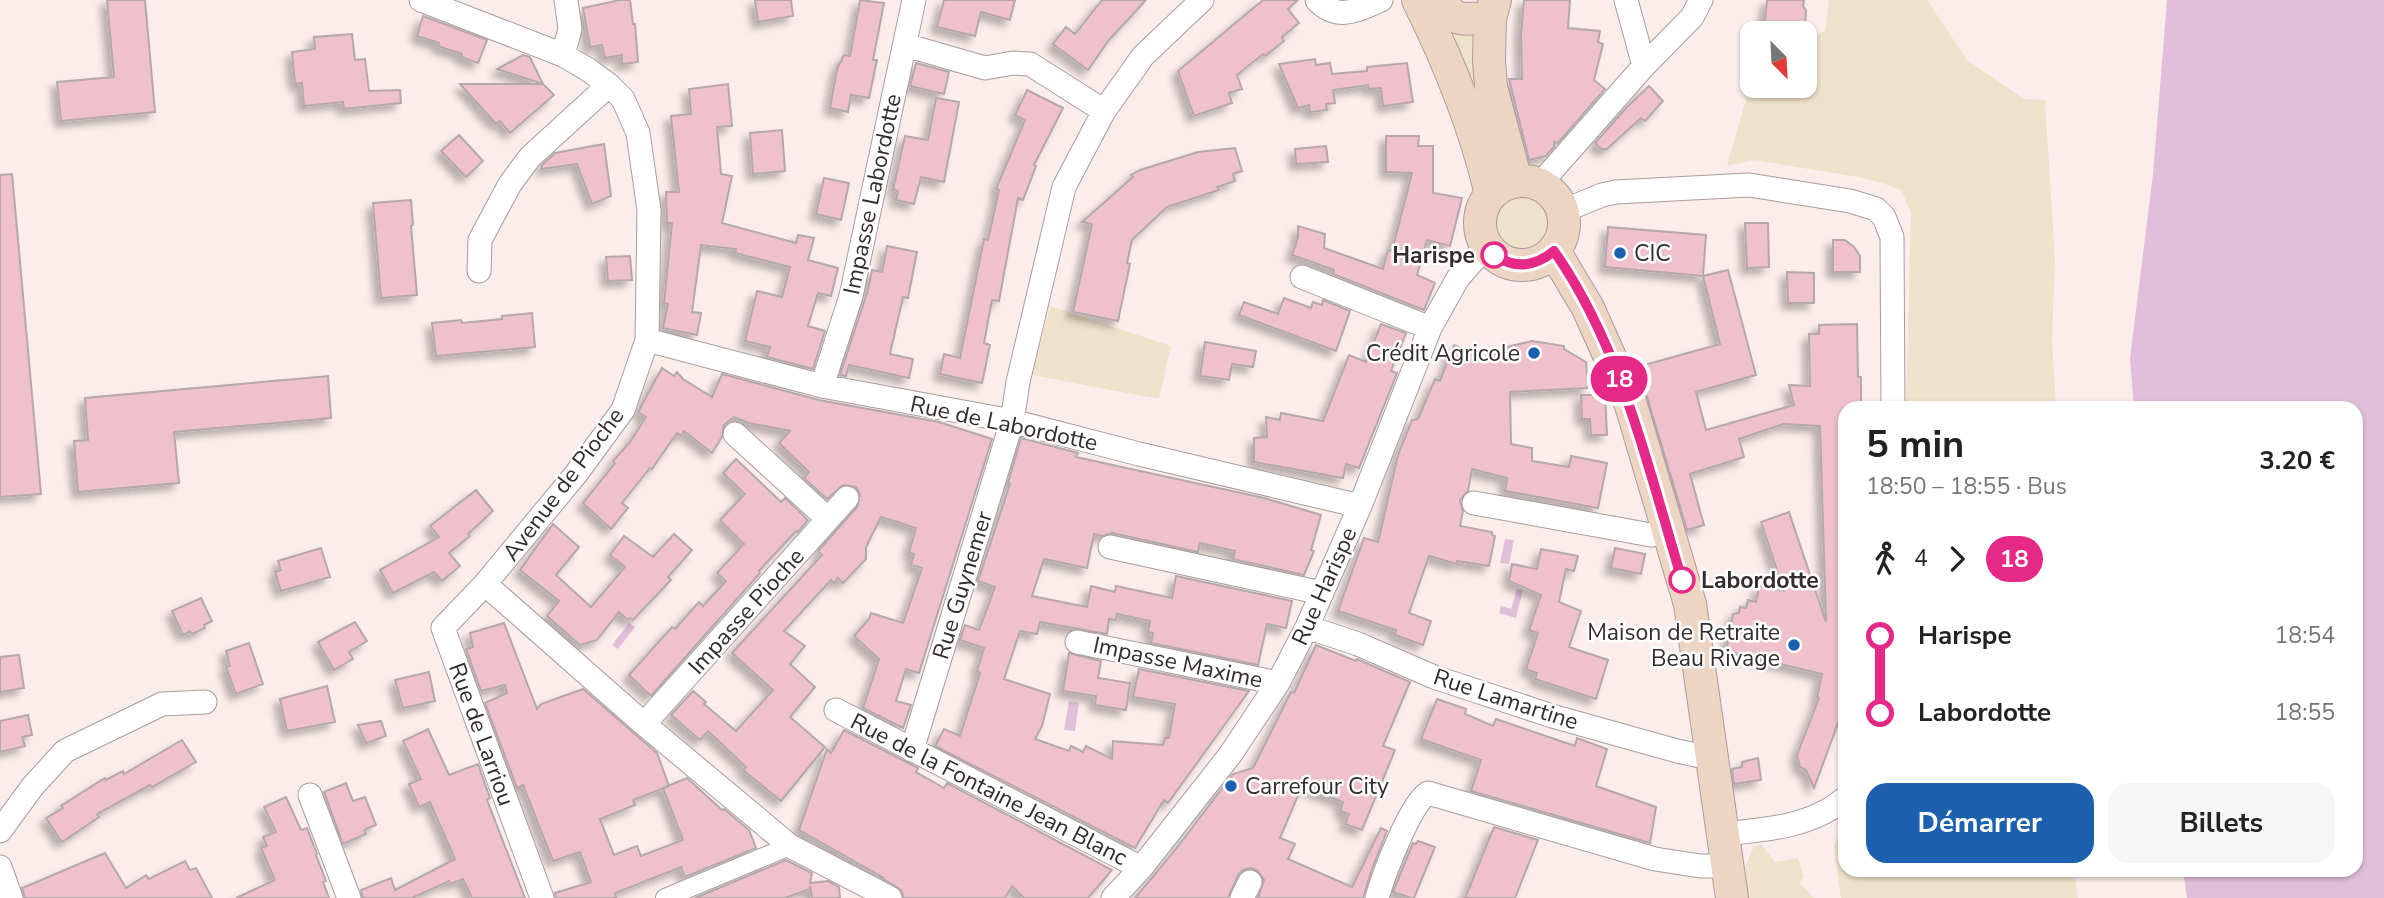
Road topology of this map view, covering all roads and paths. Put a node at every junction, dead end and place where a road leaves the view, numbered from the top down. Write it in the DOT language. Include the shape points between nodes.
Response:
graph roads {
  1 [pos="421,0"];
  2 [pos="566,0"];
  3 [pos="914,0"];
  4 [pos="1202,0"];
  5 [pos="1317,0"];
  6 [pos="1381,0"];
  7 [pos="1418,0"];
  8 [pos="1439,0"];
  9 [pos="1626,0"];
  10 [pos="1700,0"];
  11 [pos="1493,10"];
  12 [pos="905,45"];
  13 [pos="563,55"];
  14 [pos="1644,66"];
  15 [pos="609,85"];
  16 [pos="1104,111"];
  17 [pos="1515,186"];
  18 [pos="1563,211"];
  19 [pos="1486,247"];
  20 [pos="1554,251"];
  21 [pos="479,271"];
  22 [pos="1301,277"];
  23 [pos="1430,328"];
  24 [pos="647,340"];
  25 [pos="822,386"];
  26 [pos="1893,401"];
  27 [pos="1012,421"];
  28 [pos="735,434"];
  29 [pos="847,498"];
  30 [pos="1474,503"];
  31 [pos="1360,506"];
  32 [pos="828,519"];
  33 [pos="1667,531"];
  34 [pos="1110,547"];
  35 [pos="485,584"];
  36 [pos="1322,593"];
  37 [pos="1307,627"];
  38 [pos="1077,642"];
  39 [pos="1278,683"];
  40 [pos="205,702"];
  41 [pos="836,710"];
  42 [pos="644,724"];
  43 [pos="912,750"];
  44 [pos="1710,758"];
  45 [pos="310,795"];
  46 [pos="1838,803"];
  47 [pos="0,831"];
  48 [pos="1722,834"];
  49 [pos="790,846"];
  50 [pos="1726,866"];
  51 [pos="0,867"];
  52 [pos="1142,868"];
  53 [pos="11,898"];
  54 [pos="349,898"];
  55 [pos="542,898"];
  56 [pos="664,898"];
  57 [pos="890,898"];
  58 [pos="1113,898"];
  59 [pos="1377,898"];
  60 [pos="1732,898"];
  1 -- 13 [label="street, Avenue de Pioche"];
  2 -- 13 [label="street" via="570,29"];
  3 -- 12 [label="street, Impasse Labordotte"];
  4 -- 16 [label="street, Rue Guynemer" via="1143,56"];
  5 -- 6 [label="street" via="1348,14"];
  7 -- 17 [label="main road" via="1482,155"];
  8 -- 11 [label="main road" via="1462,20"];
  9 -- 14 [label="street"];
  10 -- 14 [label="street" via="1692,17"];
  11 -- 17 [label="main road" via="1491,87"];
  12 -- 16 [label="street" via="985,68 1030,64"];
  12 -- 25 [label="street, Impasse Labordotte" via="850,296"];
  13 -- 15 [label="street, Avenue de Pioche"];
  14 -- 17 [label="street"];
  15 -- 21 [label="street" via="530,157 510,184 480,240"];
  15 -- 24 [label="street, Avenue de Pioche" via="623,99 638,133 642,158 649,209"];
  16 -- 27 [label="street, Rue Guynemer" via="1064,187"];
  17 -- 18 [label="main road" via="1550,191"];
  17 -- 19 [label="main road" via="1480,214"];
  18 -- 20 [label="main road" via="1564,232"];
  18 -- 26 [label="street" via="1615,192 1749,185 1876,209 1892,237"];
  19 -- 20 [label="main road" via="1513,264 1535,263"];
  19 -- 23 [label="street, Rue Harispe" via="1458,278"];
  20 -- 33 [label="main road" via="1588,308 1630,402"];
  22 -- 23 [label="street"];
  23 -- 31 [label="street, Rue Harispe"];
  24 -- 25 [label="street, Rue de Labordotte"];
  24 -- 35 [label="street, Avenue de Pioche" via="623,410"];
  25 -- 27 [label="street, Rue de Labordotte"];
  27 -- 31 [label="street, Rue de Labordotte"];
  27 -- 43 [label="street, Rue Guynemer"];
  28 -- 32 [label="street"];
  29 -- 32 [label="street, Impasse Pioche"];
  30 -- 33 [label="street" via="1651,535"];
  31 -- 36 [label="street, Rue Harispe"];
  32 -- 42 [label="street, Impasse Pioche"];
  33 -- 44 [label="main road" via="1690,604"];
  34 -- 36 [label="street"];
  35 -- 42 [label="street"];
  35 -- 55 [label="street, Rue de Larriou" via="443,628"];
  36 -- 37 [label="street, Rue Harispe"];
  37 -- 39 [label="street, Rue Harispe"];
  37 -- 44 [label="street, Rue Lamartine" via="1434,677 1552,716"];
  38 -- 39 [label="street, Impasse Maxime"];
  39 -- 52 [label="street, Rue Harispe" via="1230,755"];
  40 -- 47 [label="street" via="162,704 65,751"];
  41 -- 43 [label="street, Rue de la Fontaine Jean Blanc"];
  42 -- 49 [label="street"];
  43 -- 52 [label="street, Rue de la Fontaine Jean Blanc"];
  44 -- 48 [label="main road"];
  45 -- 54 [label="street"];
  46 -- 48 [label="street" via="1806,820"];
  48 -- 50 [label="main road"];
  49 -- 56 [label="street"];
  49 -- 57 [label="street"];
  50 -- 59 [label="street" via="1655,859 1428,793 1420,798"];
  50 -- 60 [label="main road"];
  51 -- 53 [label="street"];
  52 -- 58 [label="street, Rue Harispe"];
}
